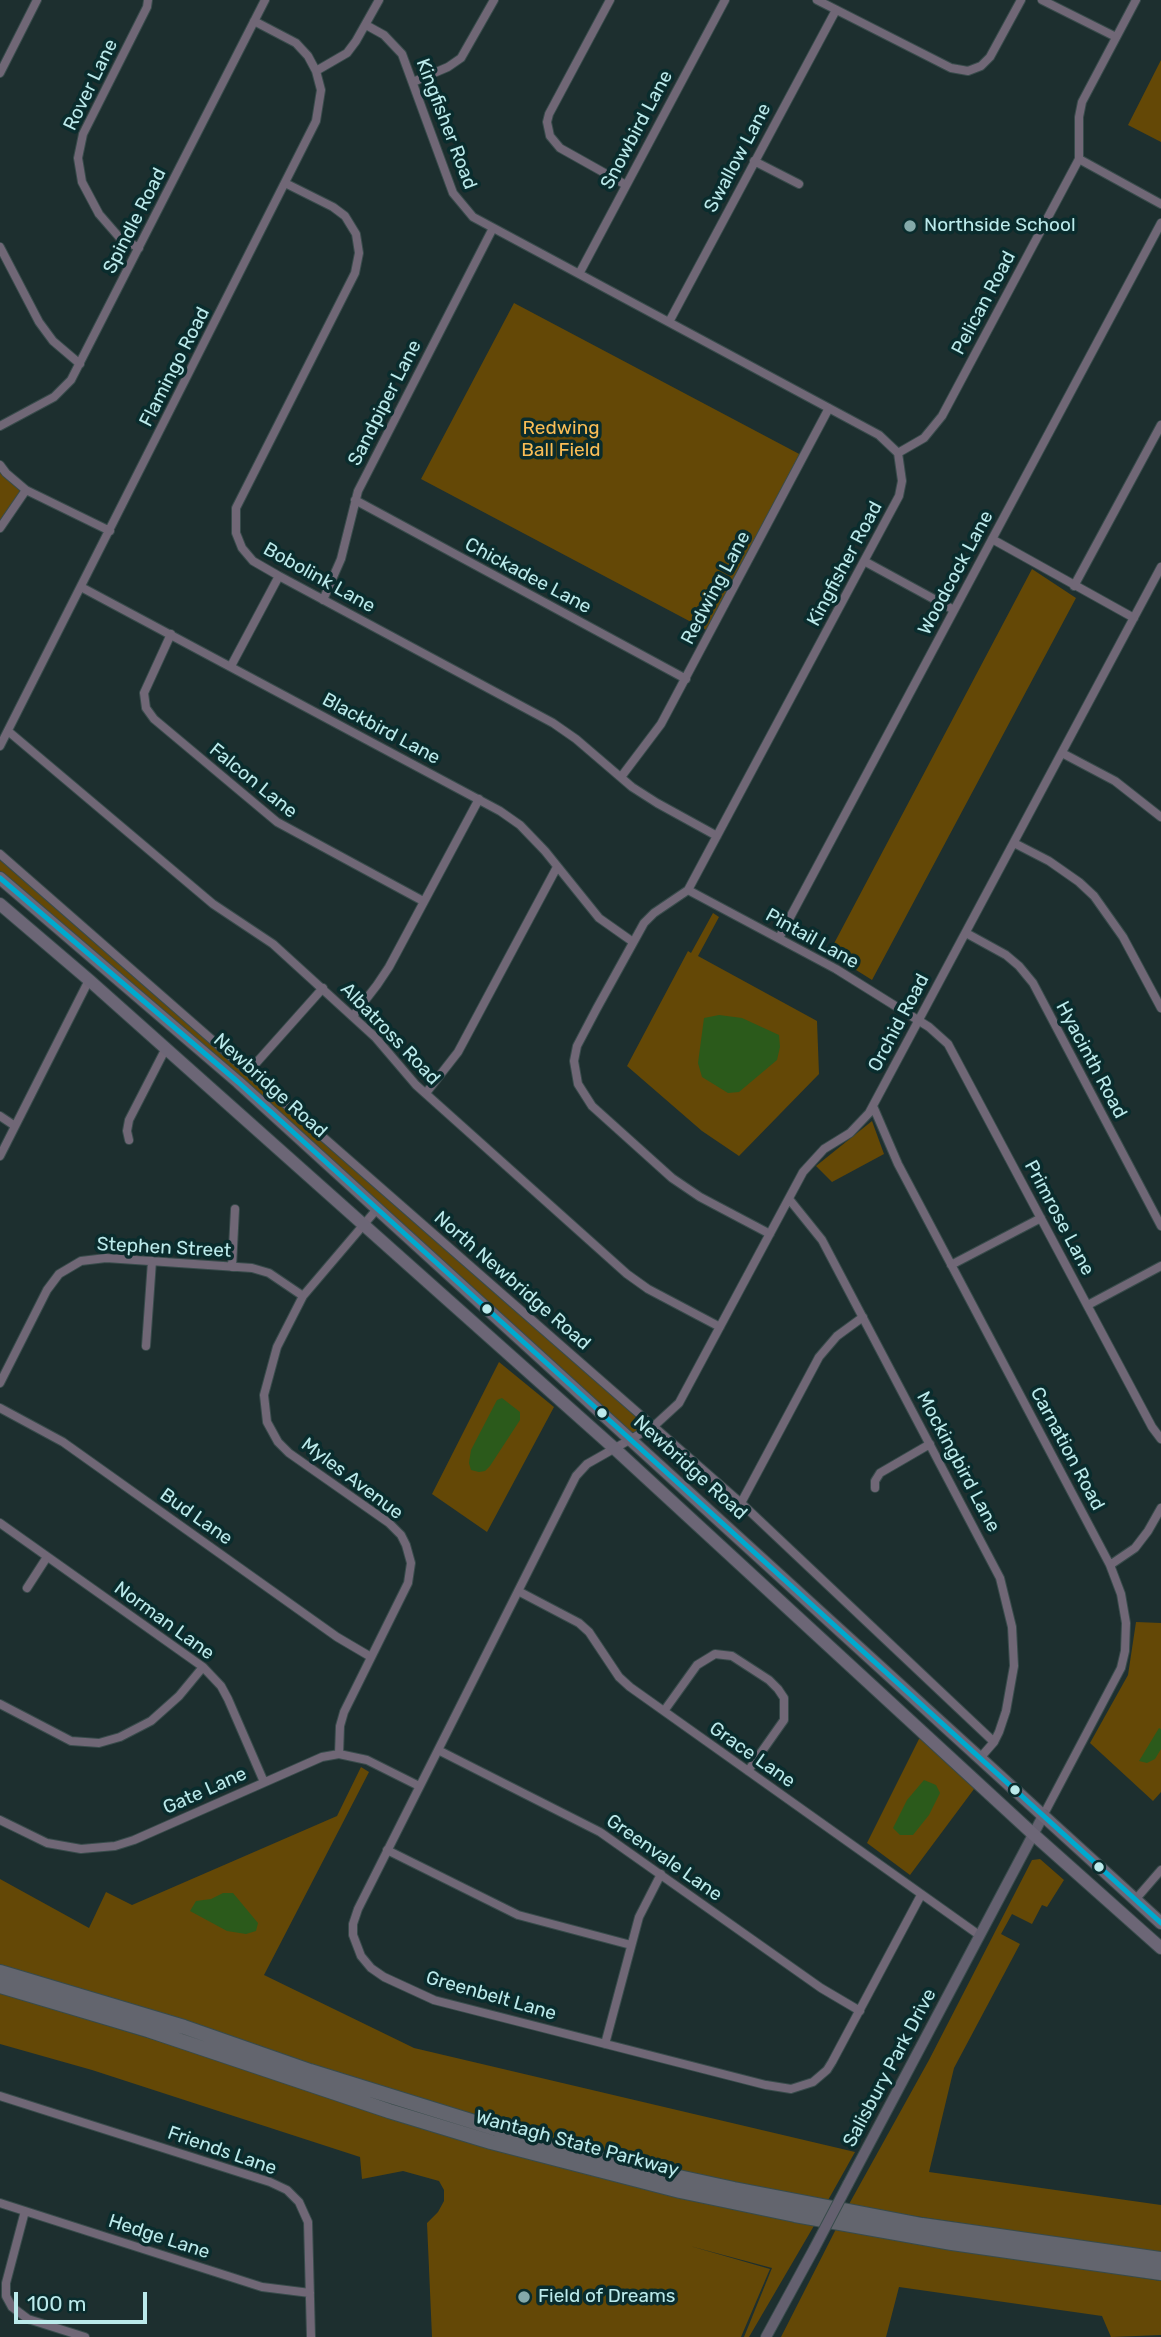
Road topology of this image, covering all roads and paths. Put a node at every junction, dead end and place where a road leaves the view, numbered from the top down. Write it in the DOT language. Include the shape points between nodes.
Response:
graph roads {
  1 [pos="37,0"];
  2 [pos="148,0"];
  3 [pos="265,0"];
  4 [pos="379,0"];
  5 [pos="494,0"];
  6 [pos="610,0"];
  7 [pos="725,0"];
  8 [pos="817,0"];
  9 [pos="1021,0"];
  10 [pos="1042,0"];
  11 [pos="1136,0"];
  12 [pos="836,10"];
  13 [pos="254,21"];
  14 [pos="366,25"];
  15 [pos="1116,37"];
  16 [pos="316,71"];
  17 [pos="0,72"];
  18 [pos="414,82"];
  19 [pos="1079,159"];
  20 [pos="754,161"];
  21 [pos="285,183"];
  22 [pos="799,184"];
  23 [pos="626,185"];
  24 [pos="1161,204"];
  25 [pos="1161,223"];
  26 [pos="493,228"];
  27 [pos="0,247"];
  28 [pos="139,248"];
  29 [pos="579,274"];
  30 [pos="669,323"];
  31 [pos="80,363"];
  32 [pos="829,408"];
  33 [pos="1161,425"];
  34 [pos="0,426"];
  35 [pos="898,453"];
  36 [pos="0,465"];
  37 [pos="26,490"];
  38 [pos="355,500"];
  39 [pos="0,528"];
  40 [pos="110,531"];
  41 [pos="992,538"];
  42 [pos="864,561"];
  43 [pos="1161,567"];
  44 [pos="279,576"];
  45 [pos="1074,586"];
  46 [pos="81,587"];
  47 [pos="323,600"];
  48 [pos="954,610"];
  49 [pos="1134,618"];
  50 [pos="171,634"];
  51 [pos="231,666"];
  52 [pos="686,679"];
  53 [pos="8,731"];
  54 [pos="0,746"];
  55 [pos="1062,753"];
  56 [pos="621,777"];
  57 [pos="479,799"];
  58 [pos="1161,817"];
  59 [pos="717,836"];
  60 [pos="1014,843"];
  61 [pos="0,854"];
  62 [pos="557,867"];
  63 [pos="0,878"];
  64 [pos="688,890"];
  65 [pos="423,901"];
  66 [pos="0,904"];
  67 [pos="965,933"];
  68 [pos="779,938"];
  69 [pos="633,942"];
  70 [pos="89,980"];
  71 [pos="323,988"];
  72 [pos="1161,1008"];
  73 [pos="353,1016"];
  74 [pos="919,1020"];
  75 [pos="166,1048"];
  76 [pos="249,1070"];
  77 [pos="426,1093"];
  78 [pos="873,1106"];
  79 [pos="0,1116"];
  80 [pos="15,1126"];
  81 [pos="129,1140"];
  82 [pos="0,1156"];
  83 [pos="789,1199"];
  84 [pos="235,1209"];
  85 [pos="377,1209"];
  86 [pos="1041,1217"];
  87 [pos="363,1224"];
  88 [pos="1161,1226"];
  89 [pos="770,1234"];
  90 [pos="152,1261"];
  91 [pos="951,1265"];
  92 [pos="1161,1266"];
  93 [pos="232,1267"];
  94 [pos="303,1296"];
  95 [pos="1088,1305"];
  96 [pos="863,1317"];
  97 [pos="720,1327"];
  98 [pos="146,1346"];
  99 [pos="0,1383"];
  100 [pos="0,1408"];
  101 [pos="654,1426"];
  102 [pos="629,1438"];
  103 [pos="1161,1439"];
  104 [pos="930,1444"];
  105 [pos="614,1448"];
  106 [pos="875,1488"];
  107 [pos="741,1503"];
  108 [pos="1161,1507"];
  109 [pos="0,1523"];
  110 [pos="47,1557"];
  111 [pos="1110,1564"];
  112 [pos="27,1588"];
  113 [pos="519,1591"];
  114 [pos="843,1633"];
  115 [pos="830,1647"];
  116 [pos="370,1657"];
  117 [pos="203,1667"];
  118 [pos="0,1704"];
  119 [pos="664,1711"];
  120 [pos="994,1742"];
  121 [pos="438,1750"];
  122 [pos="339,1754"];
  123 [pos="980,1758"];
  124 [pos="748,1771"];
  125 [pos="264,1782"];
  126 [pos="419,1786"];
  127 [pos="1044,1814"];
  128 [pos="0,1820"];
  129 [pos="1033,1834"];
  130 [pos="387,1850"];
  131 [pos="1161,1870"];
  132 [pos="661,1874"];
  133 [pos="921,1895"];
  134 [pos="1135,1900"];
  135 [pos="1161,1923"];
  136 [pos="979,1935"];
  137 [pos="631,1945"];
  138 [pos="1161,1948"];
  139 [pos="0,1972"];
  140 [pos="0,1986"];
  141 [pos="860,2011"];
  142 [pos="605,2044"];
  143 [pos="0,2096"];
  144 [pos="0,2203"];
  145 [pos="25,2211"];
  146 [pos="1161,2259"];
  147 [pos="1161,2273"];
  148 [pos="310,2293"];
  149 [pos="85,2337"];
  150 [pos="312,2337"];
  151 [pos="766,2337"];
  1 -- 17 [label="street"];
  2 -- 28 [label="street, Rover Lane" via="83,134 78,158 82,182 99,215 119,237"];
  3 -- 13 [label="street, Spindle Road"];
  4 -- 14 [label="street"];
  5 -- 18 [label="street" via="461,58"];
  6 -- 23 [label="street" via="547,122 560,148"];
  7 -- 23 [label="street, Snowbird Lane"];
  8 -- 12 [label="street"];
  9 -- 12 [label="street" via="990,57 968,71 951,68"];
  10 -- 15 [label="street"];
  11 -- 15 [label="street, Pelican Road"];
  12 -- 20 [label="street, Swallow Lane"];
  13 -- 16 [label="street, Flamingo Road" via="296,43"];
  13 -- 28 [label="street, Spindle Road"];
  14 -- 16 [label="street" via="347,53"];
  14 -- 18 [label="street, Kingfisher Road" via="397,47"];
  15 -- 19 [label="street, Pelican Road" via="1082,102"];
  16 -- 21 [label="street, Flamingo Road" via="321,90 319,111"];
  18 -- 26 [label="street, Kingfisher Road" via="453,193 473,217"];
  19 -- 24 [label="street"];
  19 -- 35 [label="street, Pelican Road" via="942,416 924,438"];
  20 -- 22 [label="street"];
  20 -- 30 [label="street, Swallow Lane"];
  21 -- 40 [label="street, Flamingo Road"];
  21 -- 44 [label="street, Bobolink Lane" via="345,216 356,234 359,253 355,272 236,508 236,533 242,548 253,562"];
  23 -- 29 [label="street, Snowbird Lane"];
  25 -- 41 [label="street, Woodcock Lane"];
  26 -- 29 [label="street, Kingfisher Road"];
  26 -- 38 [label="street, Sandpiper Lane"];
  27 -- 31 [label="street" via="39,322 53,341"];
  28 -- 31 [label="street, Spindle Road"];
  29 -- 30 [label="street, Kingfisher Road"];
  30 -- 32 [label="street, Kingfisher Road"];
  31 -- 34 [label="street, Spindle Road" via="54,397"];
  32 -- 35 [label="street, Kingfisher Road" via="879,435"];
  32 -- 52 [label="street, Redwing Lane"];
  33 -- 45 [label="street"];
  35 -- 42 [label="street, Kingfisher Road" via="899,496"];
  36 -- 37 [label="street"];
  37 -- 39 [label="street"];
  37 -- 40 [label="street"];
  38 -- 47 [label="street, Sandpiper Lane" via="341,559"];
  38 -- 52 [label="street, Chickadee Lane"];
  40 -- 46 [label="street, Flamingo Road"];
  41 -- 45 [label="street"];
  41 -- 48 [label="street, Woodcock Lane"];
  42 -- 48 [label="street"];
  42 -- 59 [label="street, Kingfisher Road"];
  43 -- 49 [label="street, Orchid Road"];
  44 -- 47 [label="street, Bobolink Lane"];
  44 -- 51 [label="street"];
  45 -- 49 [label="street"];
  46 -- 50 [label="street, Blackbird Lane"];
  46 -- 53 [label="street, Flamingo Road"];
  47 -- 56 [label="street, Bobolink Lane" via="553,723"];
  48 -- 68 [label="street, Woodcock Lane"];
  49 -- 55 [label="street, Orchid Road"];
  50 -- 51 [label="street, Blackbird Lane"];
  50 -- 65 [label="street, Falcon Lane" via="144,693 146,708 154,719 277,822"];
  51 -- 57 [label="street, Blackbird Lane"];
  52 -- 56 [label="street, Redwing Lane" via="661,724"];
  53 -- 54 [label="street, Flamingo Road"];
  53 -- 71 [label="street, Albatross Road" via="214,904 274,944"];
  55 -- 58 [label="street" via="1115,781"];
  55 -- 60 [label="street, Orchid Road"];
  56 -- 59 [label="street, Bobolink Lane"];
  57 -- 62 [label="street, Blackbird Lane" via="520,825"];
  57 -- 65 [label="street"];
  59 -- 64 [label="street, Kingfisher Road"];
  60 -- 67 [label="street, Orchid Road"];
  60 -- 72 [label="street" via="1049,861 1094,896 1124,937"];
  61 -- 76 [label="street, North Newbridge Road"];
  62 -- 69 [label="street, Blackbird Lane" via="599,918"];
  62 -- 77 [label="street" via="458,1052"];
  63 -- 85 [label="main road, Newbridge Road"];
  64 -- 68 [label="street, Pintail Lane"];
  64 -- 69 [label="street, Kingfisher Road" via="654,913"];
  65 -- 73 [label="street" via="377,985"];
  66 -- 70 [label="main road, Newbridge Road"];
  67 -- 74 [label="street, Orchid Road"];
  67 -- 88 [label="street, Hyacinth Road" via="1006,955 1032,984"];
  68 -- 74 [label="street, Pintail Lane"];
  69 -- 89 [label="street, Kingfisher Road" via="578,1046 574,1061 578,1084 592,1106 671,1178"];
  70 -- 75 [label="main road, Newbridge Road"];
  70 -- 80 [label="street"];
  71 -- 73 [label="street, Albatross Road"];
  71 -- 76 [label="street"];
  73 -- 77 [label="street, Albatross Road"];
  74 -- 78 [label="street, Orchid Road"];
  74 -- 86 [label="street, Primrose Lane" via="956,1056"];
  75 -- 81 [label="street" via="129,1120"];
  75 -- 87 [label="main road, Newbridge Road"];
  76 -- 101 [label="street, North Newbridge Road"];
  77 -- 97 [label="street, Albatross Road" via="627,1274"];
  78 -- 83 [label="street, Orchid Road" via="862,1122 814,1158"];
  78 -- 91 [label="street, Carnation Road"];
  79 -- 80 [label="street"];
  80 -- 82 [label="street"];
  83 -- 89 [label="street, Orchid Road"];
  83 -- 96 [label="street, Mockingbird Lane" via="822,1240"];
  84 -- 93 [label="street"];
  85 -- 87 [label="street, Myles Avenue"];
  85 -- 102 [label="main road, Newbridge Road"];
  86 -- 91 [label="street"];
  86 -- 95 [label="street, Primrose Lane"];
  87 -- 94 [label="street, Myles Avenue"];
  87 -- 105 [label="main road, Newbridge Road"];
  89 -- 97 [label="street, Orchid Road"];
  90 -- 93 [label="street, Stephen Street"];
  90 -- 98 [label="street"];
  90 -- 99 [label="street, Stephen Street" via="91,1259 68,1267 47,1290"];
  91 -- 111 [label="street, Carnation Road"];
  92 -- 95 [label="street"];
  93 -- 94 [label="street, Stephen Street" via="263,1270"];
  94 -- 116 [label="street, Myles Avenue" via="277,1347 264,1408 271,1431 289,1453 389,1523 406,1545 411,1563 408,1583"];
  95 -- 103 [label="street, Primrose Lane"];
  96 -- 104 [label="street, Mockingbird Lane"];
  96 -- 107 [label="street" via="819,1357"];
  97 -- 101 [label="street, Orchid Road" via="679,1403"];
  100 -- 116 [label="street, Bud Lane" via="63,1442"];
  101 -- 102 [label="street, Orchid Road"];
  101 -- 107 [label="street, North Newbridge Road"];
  102 -- 105 [label="street, Orchid Road"];
  102 -- 114 [label="main road, Newbridge Road"];
  104 -- 106 [label="street" via="880,1473"];
  104 -- 120 [label="street, Mockingbird Lane" via="985,1546 1008,1605 1014,1666 1006,1711"];
  105 -- 113 [label="street, Greenbelt Lane" via="576,1476"];
  105 -- 115 [label="main road, Newbridge Road"];
  107 -- 120 [label="street, North Newbridge Road"];
  108 -- 111 [label="street" via="1135,1548"];
  109 -- 110 [label="street, Norman Lane"];
  110 -- 112 [label="street"];
  110 -- 117 [label="street, Norman Lane"];
  111 -- 127 [label="street, Carnation Road" via="1126,1623 1121,1668"];
  113 -- 119 [label="street, Grace Lane" via="579,1623 619,1677"];
  113 -- 121 [label="street, Greenbelt Lane"];
  114 -- 115 [label="main road"];
  114 -- 123 [label="main road, Newbridge Road"];
  115 -- 129 [label="main road, Newbridge Road"];
  116 -- 122 [label="street, Myles Avenue" via="344,1712"];
  117 -- 118 [label="street" via="180,1696 151,1721 99,1743 71,1741"];
  117 -- 125 [label="street, Norman Lane" via="228,1699"];
  119 -- 124 [label="street, Grace Lane"];
  119 -- 124 [label="street" via="697,1665 715,1654 732,1656 769,1681 783,1698 784,1720"];
  120 -- 123 [label="street, Mockingbird Lane"];
  121 -- 126 [label="street, Greenbelt Lane"];
  121 -- 132 [label="street, Greenvale Lane" via="600,1832"];
  122 -- 125 [label="street, Gate Lane"];
  122 -- 126 [label="street" via="367,1760"];
  123 -- 127 [label="main road, Newbridge Road"];
  124 -- 133 [label="street, Grace Lane"];
  125 -- 128 [label="street, Gate Lane" via="134,1840 99,1849 47,1843"];
  126 -- 130 [label="street, Greenbelt Lane"];
  127 -- 129 [label="main road, Salisbury Park Drive"];
  127 -- 134 [label="main road, Newbridge Road"];
  129 -- 136 [label="main road, Salisbury Park Drive"];
  129 -- 138 [label="main road, Newbridge Road"];
  130 -- 137 [label="street" via="518,1915"];
  130 -- 142 [label="street, Greenbelt Lane" via="353,1924 356,1947 371,1968 434,2000"];
  131 -- 134 [label="street"];
  132 -- 137 [label="street" via="639,1917"];
  132 -- 141 [label="street, Greenvale Lane"];
  133 -- 136 [label="street, Grace Lane"];
  133 -- 141 [label="street, Greenbelt Lane"];
  134 -- 135 [label="main road, Newbridge Road"];
  136 -- 151 [label="main road, Salisbury Park Drive, bridge"];
  137 -- 142 [label="street"];
  139 -- 146 [label="highway, Wantagh State Parkway" via="555,2147 642,2169 922,2225"];
  140 -- 147 [label="highway, Wantagh State Parkway" via="453,2130 680,2191 952,2243"];
  141 -- 142 [label="street, Greenbelt Lane" via="827,2070 813,2082 791,2089"];
  143 -- 148 [label="street, Friends Lane" via="287,2190 308,2222"];
  144 -- 145 [label="street, Hedge Lane"];
  145 -- 148 [label="street, Hedge Lane" via="262,2287"];
  145 -- 149 [label="street" via="6,2296 28,2319"];
  148 -- 150 [label="street, Friends Lane"];
}
